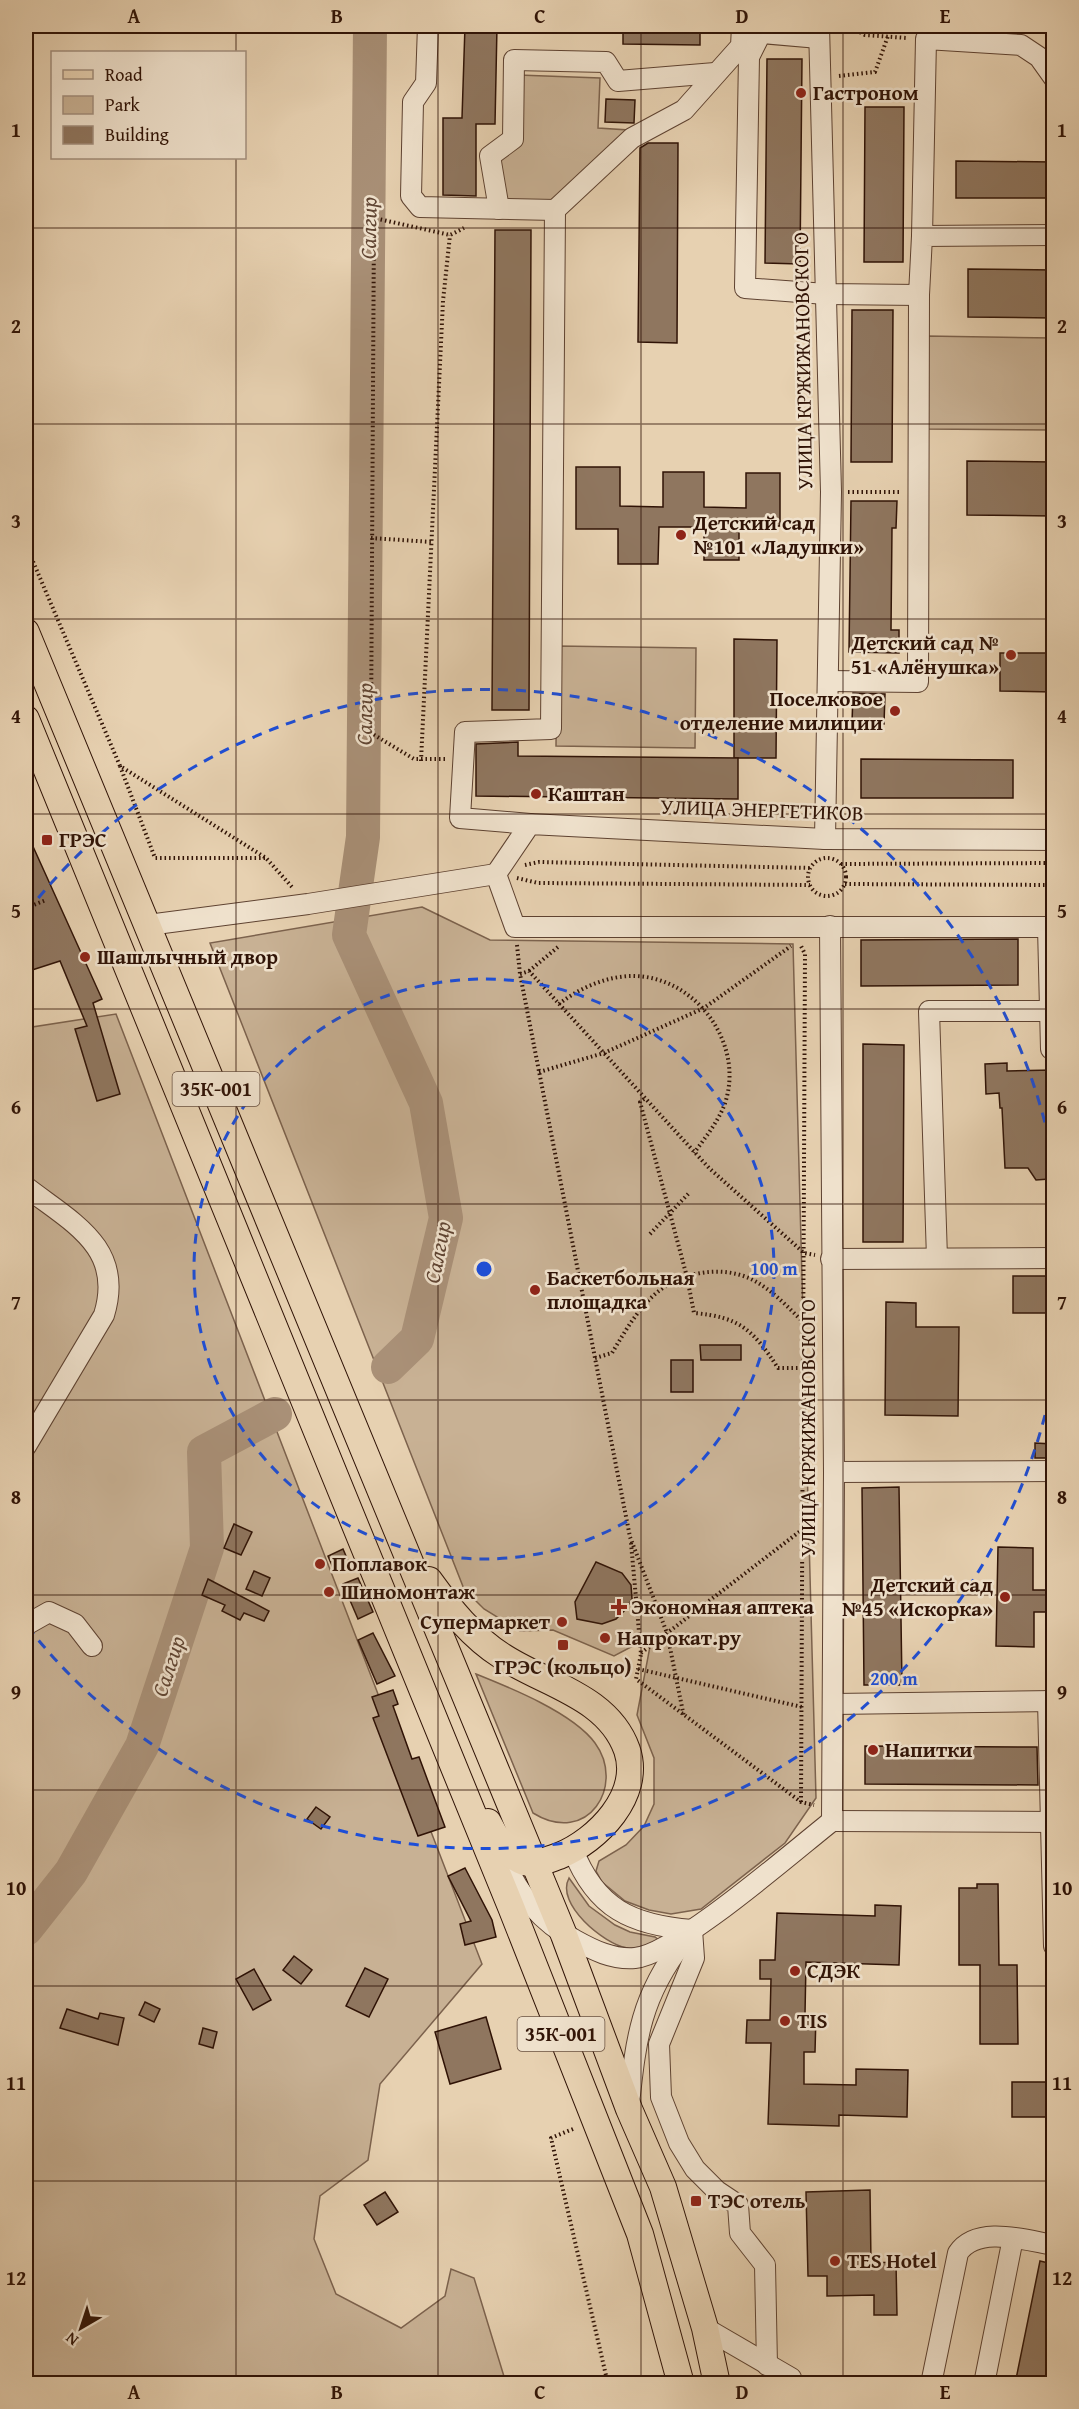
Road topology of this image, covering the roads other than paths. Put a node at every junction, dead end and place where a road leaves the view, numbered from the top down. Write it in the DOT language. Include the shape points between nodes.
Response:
graph roads {
  1 [pos="428,26"];
  2 [pos="742,26"];
  3 [pos="756,29"];
  4 [pos="819,32"];
  5 [pos="715,73"];
  6 [pos="1053,78"];
  7 [pos="498,209"];
  8 [pos="555,210"];
  9 [pos="1053,235"];
  10 [pos="922,236"];
  11 [pos="826,294"];
  12 [pos="919,295"];
  13 [pos="26,632"];
  14 [pos="828,681"];
  15 [pos="26,719"];
  16 [pos="26,752"];
  17 [pos="53,785"];
  18 [pos="530,824"];
  19 [pos="825,839"];
  20 [pos="1053,840"];
  21 [pos="495,874"];
  22 [pos="148,925"];
  23 [pos="830,926"];
  24 [pos="1051,927"];
  25 [pos="1052,1011"];
  26 [pos="1051,1049"];
  27 [pos="26,1187"];
  28 [pos="937,1258"];
  29 [pos="1053,1258"];
  30 [pos="831,1259"];
  31 [pos="28,1439"];
  32 [pos="1053,1471"];
  33 [pos="834,1472"];
  34 [pos="404,1546"];
  35 [pos="26,1625"];
  36 [pos="92,1646"];
  37 [pos="423,1690"];
  38 [pos="1051,1701"];
  39 [pos="834,1704"];
  40 [pos="832,1815"];
  41 [pos="1051,1822"];
  42 [pos="491,1827"];
  43 [pos="573,1850"];
  44 [pos="535,1864"];
  45 [pos="692,1930"];
  46 [pos="564,1935"];
  47 [pos="1053,1946"];
  48 [pos="628,2109"];
  49 [pos="1013,2238"];
  50 [pos="1053,2245"];
  51 [pos="705,2328"];
  52 [pos="767,2365"];
  53 [pos="681,2384"];
  54 [pos="717,2384"];
  55 [pos="792,2384"];
  56 [pos="931,2384"];
  57 [pos="984,2384"];
  1 -- 7 [label="street" via="426,83 413,102 411,196 420,207"];
  2 -- 5 [label="street" via="741,46"];
  3 -- 4 [label="street"];
  3 -- 11 [label="street" via="749,57 745,288"];
  4 -- 11 [label="street, УЛИЦА КРЖИЖАНОВСКОГО"];
  5 -- 7 [label="street" via="618,81 606,62 514,60 513,138 490,156"];
  5 -- 8 [label="street" via="684,110 632,138"];
  6 -- 10 [label="street" via="1040,57 1021,45 926,39"];
  7 -- 8 [label="street"];
  8 -- 18 [label="street, УЛИЦА ЭНЕРГЕТИКОВ" via="551,729 465,732 460,818"];
  9 -- 10 [label="street"];
  10 -- 12 [label="street"];
  11 -- 12 [label="street"];
  11 -- 14 [label="street, УЛИЦА КРЖИЖАНОВСКОГО" via="831,492"];
  12 -- 14 [label="street" via="918,682"];
  13 -- 22 [label="main road, 35К-001"];
  14 -- 19 [label="street, УЛИЦА КРЖИЖАНОВСКОГО"];
  15 -- 17 [label="main road, 35К-001"];
  16 -- 17 [label="street"];
  17 -- 37 [label="main road, 35К-001"];
  18 -- 19 [label="street, УЛИЦА ЭНЕРГЕТИКОВ"];
  18 -- 21 [label="street"];
  19 -- 20 [label="street, УЛИЦА ЭНЕРГЕТИКОВ"];
  21 -- 22 [label="street"];
  21 -- 23 [label="street" via="515,927"];
  22 -- 34 [label="main road, 35К-001"];
  23 -- 24 [label="street"];
  23 -- 30 [label="street, УЛИЦА КРЖИЖАНОВСКОГО"];
  24 -- 25 [label="street"];
  25 -- 26 [label="street"];
  25 -- 28 [label="street" via="929,1011"];
  27 -- 31 [label="street" via="89,1236 101,1253 111,1294 104,1315"];
  28 -- 29 [label="street"];
  28 -- 30 [label="street"];
  30 -- 33 [label="street, УЛИЦА КРЖИЖАНОВСКОГО"];
  32 -- 33 [label="street"];
  33 -- 39 [label="street, УЛИЦА КРЖИЖАНОВСКОГО"];
  34 -- 43 [label="main road" via="448,1607 479,1639 526,1671 581,1696 618,1733 627,1751 629,1779 622,1799 602,1827"];
  34 -- 44 [label="main road, 35К-001"];
  35 -- 36 [label="street" via="49,1612 75,1624"];
  37 -- 42 [label="main road"];
  37 -- 53 [label="main road, 35К-001" via="640,2234"];
  38 -- 39 [label="street"];
  38 -- 41 [label="street"];
  39 -- 40 [label="street, УЛИЦА КРЖИЖАНОВСКОГО"];
  40 -- 41 [label="street"];
  40 -- 45 [label="street"];
  41 -- 47 [label="street"];
  42 -- 44 [label="main road" via="512,1856"];
  42 -- 46 [label="street" via="522,1894"];
  43 -- 44 [label="main road"];
  43 -- 45 [label="street" via="589,1884 630,1918 656,1927"];
  44 -- 46 [label="main road, 35К-001"];
  45 -- 46 [label="street" via="657,1952 636,1958 612,1956"];
  45 -- 48 [label="street" via="664,1966 640,2021"];
  45 -- 52 [label="street" via="693,1958 659,2044 661,2097 690,2161 717,2191 738,2205 740,2233 765,2265"];
  46 -- 48 [label="main road, 35К-001"];
  48 -- 51 [label="main road, 35К-001" via="663,2187"];
  49 -- 50 [label="street"];
  49 -- 56 [label="street" via="976,2238 964,2243 957,2253"];
  49 -- 57 [label="street"];
  51 -- 52 [label="street"];
  51 -- 54 [label="main road, 35К-001"];
  52 -- 55 [label="street" via="791,2379"];
}
